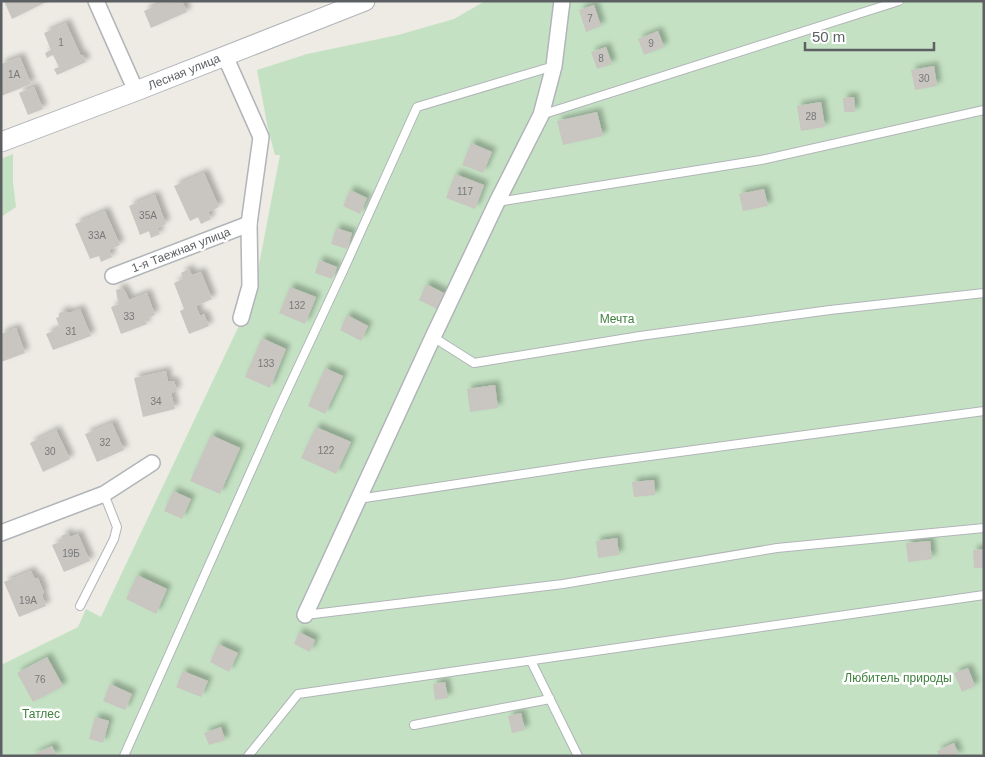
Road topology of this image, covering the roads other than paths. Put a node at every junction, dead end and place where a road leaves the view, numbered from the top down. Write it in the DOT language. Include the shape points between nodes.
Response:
graph roads {
  1 [pos="96,1"];
  2 [pos="365,1"];
  3 [pos="562,1"];
  4 [pos="899,1"];
  5 [pos="225,56"];
  6 [pos="554,66"];
  7 [pos="136,91"];
  8 [pos="984,110"];
  9 [pos="541,115"];
  10 [pos="1,142"];
  11 [pos="497,202"];
  12 [pos="249,224"];
  13 [pos="113,276"];
  14 [pos="984,293"];
  15 [pos="241,318"];
  16 [pos="433,337"];
  17 [pos="984,411"];
  18 [pos="152,463"];
  19 [pos="104,494"];
  20 [pos="358,499"];
  21 [pos="984,528"];
  22 [pos="1,533"];
  23 [pos="984,595"];
  24 [pos="80,606"];
  25 [pos="305,615"];
  26 [pos="531,661"];
  27 [pos="550,700"];
  28 [pos="414,725"];
  29 [pos="124,756"];
  30 [pos="248,756"];
  31 [pos="578,756"];
  1 -- 7 [label="street"];
  2 -- 5 [label="street, Лесная улица"];
  3 -- 6 [label="street"];
  4 -- 9 [label="lane"];
  5 -- 7 [label="street, Лесная улица"];
  5 -- 12 [label="street" via="261,138"];
  6 -- 9 [label="street"];
  6 -- 29 [label="lane" via="417,107"];
  7 -- 10 [label="street, Лесная улица"];
  8 -- 11 [label="lane" via="761,160"];
  9 -- 11 [label="street"];
  11 -- 16 [label="street"];
  12 -- 13 [label="street, 1-я Таежная улица"];
  12 -- 15 [label="street" via="250,286"];
  14 -- 16 [label="lane" via="820,311 474,363"];
  16 -- 20 [label="street"];
  17 -- 20 [label="lane"];
  18 -- 19 [label="street"];
  19 -- 22 [label="street"];
  19 -- 24 [label="lane" via="117,527"];
  20 -- 25 [label="street"];
  21 -- 25 [label="lane" via="777,548 563,584"];
  23 -- 26 [label="lane"];
  26 -- 27 [label="lane"];
  26 -- 30 [label="lane" via="298,694"];
  27 -- 28 [label="lane"];
  27 -- 31 [label="lane"];
}
